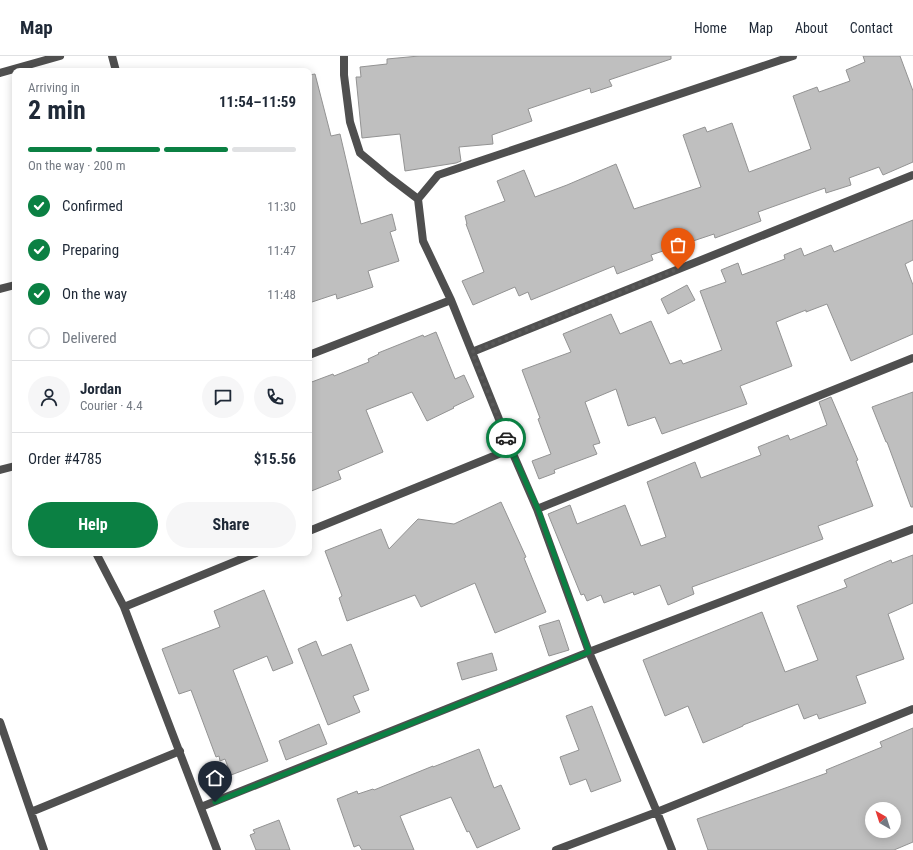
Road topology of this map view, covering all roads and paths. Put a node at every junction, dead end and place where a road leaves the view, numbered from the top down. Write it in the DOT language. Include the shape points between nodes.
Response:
graph roads {
  1 [pos="60,56"];
  2 [pos="112,56"];
  3 [pos="344,56"];
  4 [pos="792,56"];
  5 [pos="18,68"];
  6 [pos="115,68"];
  7 [pos="12,70"];
  8 [pos="0,73"];
  9 [pos="913,174"];
  10 [pos="418,199"];
  11 [pos="12,287"];
  12 [pos="0,289"];
  13 [pos="451,300"];
  14 [pos="472,352"];
  15 [pos="312,354"];
  16 [pos="913,358"];
  17 [pos="511,449"];
  18 [pos="12,467"];
  19 [pos="0,470"];
  20 [pos="538,509"];
  21 [pos="913,529"];
  22 [pos="312,530"];
  23 [pos="98,556"];
  24 [pos="249,556"];
  25 [pos="124,607"];
  26 [pos="589,652"];
  27 [pos="913,709"];
  28 [pos="0,722"];
  29 [pos="180,751"];
  30 [pos="201,807"];
  31 [pos="31,812"];
  32 [pos="657,812"];
  33 [pos="44,850"];
  34 [pos="217,850"];
  35 [pos="556,850"];
  36 [pos="672,850"];
  1 -- 5 [label="street"];
  2 -- 6 [label="street"];
  3 -- 10 [label="street" via="350,122 360,153"];
  4 -- 10 [label="street" via="438,175"];
  7 -- 8 [label="street"];
  9 -- 14 [label="street"];
  10 -- 13 [label="street" via="423,240"];
  11 -- 12 [label="street"];
  13 -- 14 [label="street"];
  13 -- 15 [label="street"];
  14 -- 17 [label="street"];
  16 -- 20 [label="street"];
  17 -- 20 [label="street"];
  17 -- 22 [label="street"];
  18 -- 19 [label="street"];
  20 -- 26 [label="street"];
  21 -- 26 [label="street"];
  23 -- 25 [label="street"];
  24 -- 25 [label="street"];
  25 -- 29 [label="street"];
  26 -- 30 [label="street"];
  26 -- 32 [label="street"];
  27 -- 32 [label="street"];
  28 -- 31 [label="street"];
  29 -- 30 [label="street"];
  29 -- 31 [label="street"];
  30 -- 34 [label="street"];
  31 -- 33 [label="street"];
  32 -- 35 [label="street"];
  32 -- 36 [label="street"];
}
